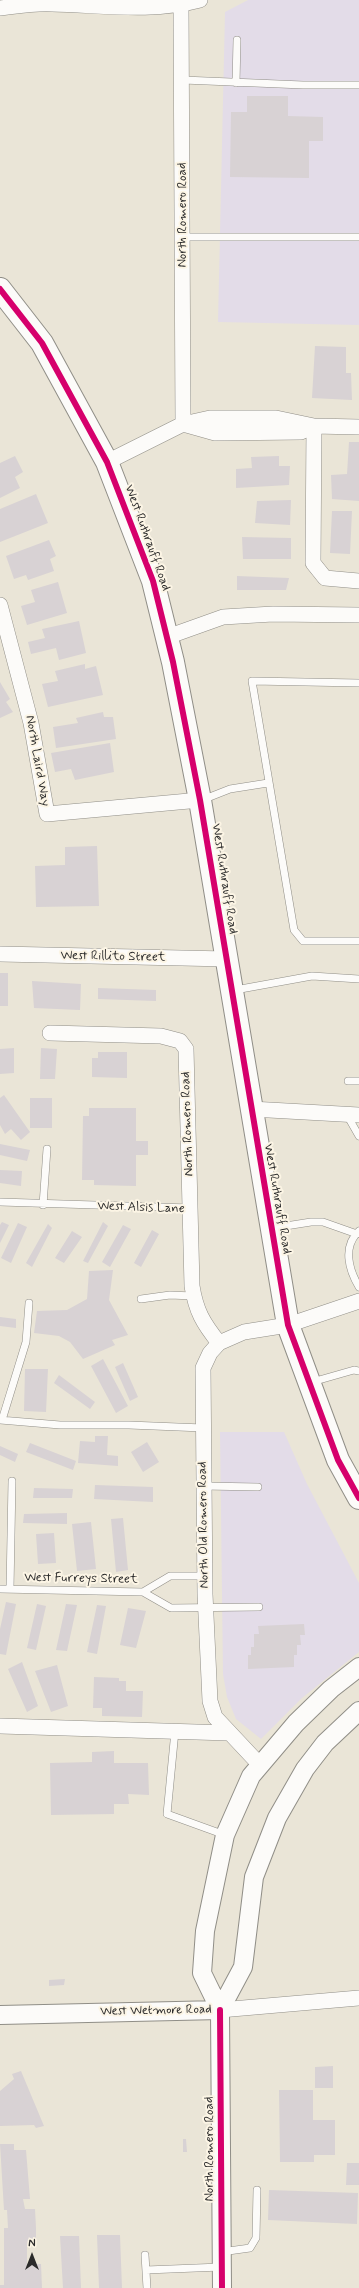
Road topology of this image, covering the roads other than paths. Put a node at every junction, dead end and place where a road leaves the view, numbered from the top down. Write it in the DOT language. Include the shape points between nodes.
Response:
graph roads {
  1 [pos="200,0"];
  2 [pos="146,4"];
  3 [pos="181,5"];
  4 [pos="0,8"];
  5 [pos="237,40"];
  6 [pos="183,80"];
  7 [pos="236,83"];
  8 [pos="359,85"];
  9 [pos="183,237"];
  10 [pos="359,237"];
  11 [pos="0,289"];
  12 [pos="183,424"];
  13 [pos="314,426"];
  14 [pos="359,427"];
  15 [pos="107,462"];
  16 [pos="359,581"];
  17 [pos="0,605"];
  18 [pos="359,615"];
  19 [pos="167,637"];
  20 [pos="4,639"];
  21 [pos="359,683"];
  22 [pos="268,783"];
  23 [pos="200,800"];
  24 [pos="359,941"];
  25 [pos="0,954"];
  26 [pos="227,959"];
  27 [pos="359,979"];
  28 [pos="232,991"];
  29 [pos="50,1033"];
  30 [pos="348,1081"];
  31 [pos="359,1081"];
  32 [pos="251,1109"];
  33 [pos="353,1115"];
  34 [pos="359,1136"];
  35 [pos="47,1149"];
  36 [pos="0,1202"];
  37 [pos="43,1205"];
  38 [pos="191,1208"];
  39 [pos="271,1228"];
  40 [pos="358,1232"];
  41 [pos="359,1287"];
  42 [pos="193,1296"];
  43 [pos="141,1299"];
  44 [pos="359,1301"];
  45 [pos="29,1303"];
  46 [pos="288,1325"];
  47 [pos="219,1343"];
  48 [pos="359,1371"];
  49 [pos="310,1383"];
  50 [pos="1,1420"];
  51 [pos="203,1428"];
  52 [pos="12,1481"];
  53 [pos="204,1486"];
  54 [pos="258,1487"];
  55 [pos="359,1498"];
  56 [pos="205,1576"];
  57 [pos="0,1589"];
  58 [pos="10,1589"];
  59 [pos="143,1592"];
  60 [pos="206,1607"];
  61 [pos="258,1607"];
  62 [pos="359,1667"];
  63 [pos="359,1711"];
  64 [pos="0,1726"];
  65 [pos="175,1731"];
  66 [pos="229,1733"];
  67 [pos="260,1766"];
  68 [pos="225,1834"];
  69 [pos="359,1998"];
  70 [pos="220,2010"];
  71 [pos="0,2015"];
  72 [pos="257,2190"];
  73 [pos="145,2255"];
  74 [pos="221,2260"];
  75 [pos="146,2270"];
  76 [pos="147,2288"];
  77 [pos="222,2288"];
  1 -- 3 [label="street"];
  2 -- 3 [label="street"];
  2 -- 4 [label="street" via="50,4"];
  3 -- 6 [label="street, North Romero Road"];
  5 -- 7 [label="lane"];
  6 -- 7 [label="lane"];
  6 -- 9 [label="street, North Romero Road"];
  7 -- 8 [label="lane"];
  9 -- 10 [label="lane"];
  9 -- 12 [label="street, North Romero Road"];
  11 -- 15 [label="main road, West Ruthrauff Road" via="42,343"];
  12 -- 13 [label="street" via="215,433 301,432"];
  12 -- 15 [label="street"];
  13 -- 14 [label="street"];
  13 -- 16 [label="street" via="313,563 325,578 330,580"];
  15 -- 19 [label="main road, West Ruthrauff Road" via="153,581"];
  17 -- 20 [label="street, North Laird Way"];
  18 -- 19 [label="street" via="273,614 223,617"];
  19 -- 23 [label="main road, West Ruthrauff Road"];
  20 -- 23 [label="street, North Laird Way" via="32,722 47,814"];
  21 -- 22 [label="lane" via="252,681"];
  22 -- 23 [label="lane" via="230,789"];
  22 -- 24 [label="lane" via="294,930 303,941"];
  23 -- 26 [label="main road, West Ruthrauff Road"];
  25 -- 26 [label="street, West Rillito Street"];
  26 -- 28 [label="main road, West Ruthrauff Road"];
  27 -- 28 [label="lane" via="312,976"];
  28 -- 32 [label="main road, West Ruthrauff Road"];
  29 -- 38 [label="street, North Romero Road" via="161,1036 180,1041 186,1049"];
  30 -- 31 [label="lane"];
  32 -- 33 [label="street"];
  32 -- 39 [label="main road, West Ruthrauff Road"];
  33 -- 34 [label="lane"];
  35 -- 37 [label="lane"];
  36 -- 37 [label="lane, West Alsis Lane"];
  37 -- 38 [label="lane, West Alsis Lane"];
  38 -- 42 [label="street, West Alsis Lane"];
  39 -- 40 [label="lane" via="324,1222"];
  39 -- 46 [label="main road, West Ruthrauff Road"];
  40 -- 41 [label="lane" via="351,1243 349,1266"];
  42 -- 43 [label="lane" via="170,1295"];
  42 -- 47 [label="street, West Alsis Lane" via="195,1307 204,1324"];
  44 -- 46 [label="street, North Old Romero Road"];
  45 -- 50 [label="lane" via="26,1342"];
  46 -- 47 [label="street, North Old Romero Road" via="244,1332"];
  46 -- 49 [label="main road, West Ruthrauff Road"];
  47 -- 51 [label="street, North Old Romero Road" via="210,1353 203,1368"];
  48 -- 49 [label="lane" via="354,1370"];
  49 -- 55 [label="main road, West Ruthrauff Road" via="338,1460"];
  50 -- 51 [label="lane" via="60,1426"];
  51 -- 53 [label="street, North Old Romero Road"];
  52 -- 58 [label="lane"];
  53 -- 54 [label="lane"];
  53 -- 56 [label="street, North Old Romero Road"];
  56 -- 59 [label="lane, West Furreys Street" via="170,1576"];
  56 -- 60 [label="street, North Old Romero Road"];
  57 -- 58 [label="lane, West Furreys Street"];
  58 -- 59 [label="lane, West Furreys Street"];
  59 -- 60 [label="lane" via="171,1608"];
  60 -- 61 [label="lane"];
  60 -- 66 [label="street, North Old Romero Road" via="210,1701 215,1717"];
  62 -- 67 [label="street, North Romero Road" via="331,1689 296,1723"];
  63 -- 70 [label="street, North Romero Road" via="325,1743 305,1769 277,1818 254,1877 243,1967"];
  64 -- 65 [label="street"];
  65 -- 66 [label="street"];
  65 -- 68 [label="lane" via="167,1814"];
  66 -- 67 [label="street, North Old Romero Road"];
  67 -- 68 [label="street, North Romero Road" via="251,1776"];
  68 -- 70 [label="street, North Romero Road" via="205,1931 202,1973"];
  69 -- 70 [label="street, West Wetmore Road"];
  70 -- 71 [label="street, West Wetmore Road"];
  70 -- 74 [label="street, North Romero Road"];
  72 -- 74 [label="lane" via="256,2238 250,2248"];
  73 -- 75 [label="lane"];
  74 -- 75 [label="lane"];
  74 -- 77 [label="street, North Romero Road"];
  75 -- 76 [label="lane"];
}
